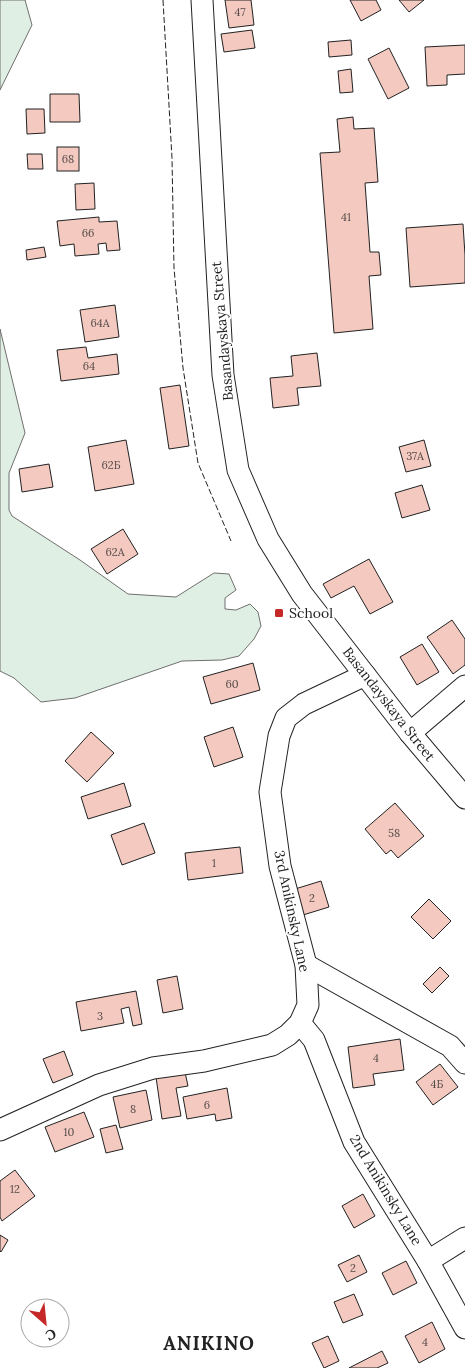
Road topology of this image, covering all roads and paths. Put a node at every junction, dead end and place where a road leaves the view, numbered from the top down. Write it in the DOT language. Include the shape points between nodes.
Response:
graph roads {
  1 [pos="202,0"];
  2 [pos="365,674"];
  3 [pos="465,686"];
  4 [pos="410,733"];
  5 [pos="465,798"];
  6 [pos="306,965"];
  7 [pos="300,1023"];
  8 [pos="465,1063"];
  9 [pos="0,1130"];
  10 [pos="465,1238"];
  11 [pos="428,1261"];
  12 [pos="465,1328"];
  1 -- 2 [label="street, Basandayskaya Street" via="223,375 238,470 268,540 302,594"];
  2 -- 4 [label="street, Basandayskaya Street"];
  2 -- 6 [label="street, 3rd Anikinsky Lane" via="304,704 286,718 278,736 270,792 280,866"];
  3 -- 4 [label="street"];
  4 -- 5 [label="street, Basandayskaya Street"];
  6 -- 7 [label="street, 3rd Anikinsky Lane" via="308,1005"];
  6 -- 8 [label="street" via="450,1046"];
  7 -- 9 [label="street" via="272,1045 152,1068 99,1085"];
  7 -- 11 [label="street, 2nd Anikinsky Lane" via="314,1040 354,1142"];
  10 -- 11 [label="street"];
  11 -- 12 [label="street, 2nd Anikinsky Lane"];
}
